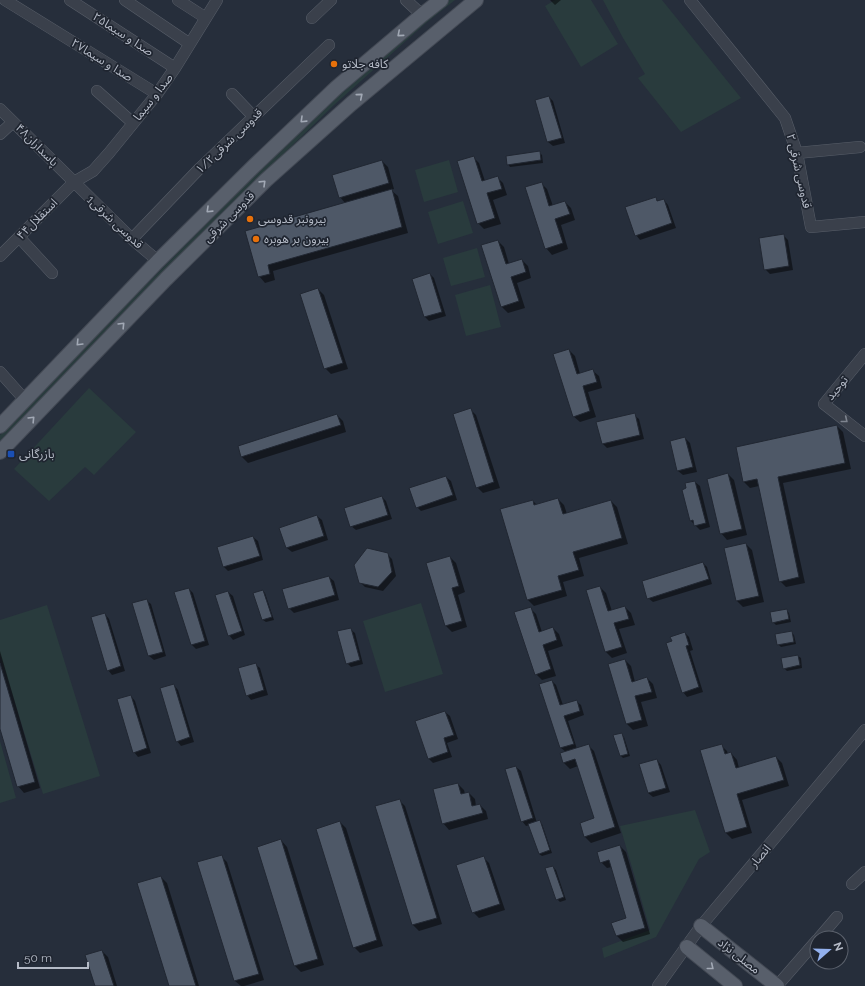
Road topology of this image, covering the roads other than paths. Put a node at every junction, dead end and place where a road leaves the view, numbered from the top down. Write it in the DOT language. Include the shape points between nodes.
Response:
graph roads {
  1 [pos="5,0"];
  2 [pos="70,0"];
  3 [pos="125,0"];
  4 [pos="178,0"];
  5 [pos="217,0"];
  6 [pos="332,0"];
  7 [pos="406,0"];
  8 [pos="441,0"];
  9 [pos="476,0"];
  10 [pos="690,0"];
  11 [pos="422,15"];
  12 [pos="206,18"];
  13 [pos="312,18"];
  14 [pos="190,44"];
  15 [pos="330,45"];
  16 [pos="175,68"];
  17 [pos="98,91"];
  18 [pos="157,94"];
  19 [pos="232,94"];
  20 [pos="0,109"];
  21 [pos="254,117"];
  22 [pos="13,122"];
  23 [pos="133,123"];
  24 [pos="0,134"];
  25 [pos="860,147"];
  26 [pos="797,154"];
  27 [pos="74,182"];
  28 [pos="865,222"];
  29 [pos="19,237"];
  30 [pos="132,239"];
  31 [pos="0,256"];
  32 [pos="158,260"];
  33 [pos="52,273"];
  34 [pos="865,354"];
  35 [pos="0,372"];
  36 [pos="25,400"];
  37 [pos="0,426"];
  38 [pos="865,436"];
  39 [pos="0,452"];
  40 [pos="865,730"];
  41 [pos="865,872"];
  42 [pos="852,884"];
  43 [pos="837,917"];
  44 [pos="701,926"];
  45 [pos="826,930"];
  46 [pos="687,947"];
  47 [pos="809,949"];
  48 [pos="658,986"];
  49 [pos="735,986"];
  50 [pos="777,986"];
  1 -- 18 [label="street, صدا و سیما۲۷"];
  2 -- 16 [label="street, صدا و سیما۲۵"];
  3 -- 14 [label="street"];
  4 -- 12 [label="street"];
  5 -- 12 [label="street, صدا و سیما"];
  6 -- 13 [label="street"];
  7 -- 11 [label="street"];
  8 -- 11 [label="main road, قدوسی شرقی"];
  39 -- 9 [label="main road, قدوسی شرقی, one-way" via="166,279 266,180 351,104"];
  10 -- 26 [label="street, قدوسی شرقی ۲" via="785,118"];
  11 -- 32 [label="main road, قدوسی شرقی, one-way" via="337,88"];
  12 -- 14 [label="street, صدا و سیما"];
  14 -- 16 [label="street, صدا و سیما"];
  15 -- 21 [label="street, قدوسی شرقی۱/۲"];
  16 -- 18 [label="street, صدا و سیما"];
  17 -- 23 [label="street"];
  18 -- 23 [label="street, صدا و سیما"];
  19 -- 21 [label="street"];
  20 -- 22 [label="street, پاسداران۴۸"];
  21 -- 30 [label="street, قدوسی شرقی۱/۲" via="200,168"];
  22 -- 24 [label="street"];
  22 -- 27 [label="street, پاسداران۴۸"];
  23 -- 27 [label="street, صدا و سیما" via="92,171"];
  25 -- 26 [label="street"];
  26 -- 28 [label="street, قدوسی شرقی ۲" via="811,227"];
  27 -- 29 [label="street, استقلال۴۴"];
  27 -- 30 [label="street, 1قدوسی شرقی"];
  29 -- 31 [label="street, استقلال۴۴"];
  29 -- 33 [label="street"];
  30 -- 32 [label="street, 1قدوسی شرقی"];
  32 -- 36 [label="main road, قدوسی شرقی, one-way"];
  34 -- 38 [label="street, توحید, one-way" via="824,404"];
  35 -- 36 [label="street"];
  36 -- 37 [label="main road, قدوسی شرقی"];
  40 -- 44 [label="street, انصار"];
  41 -- 42 [label="street"];
  43 -- 45 [label="street"];
  44 -- 46 [label="street, انصار"];
  44 -- 50 [label="main road, مصلی نژاد"];
  46 -- 48 [label="street, انصار"];
  46 -- 49 [label="main road, one-way"];
  47 -- 50 [label="street"];
}
